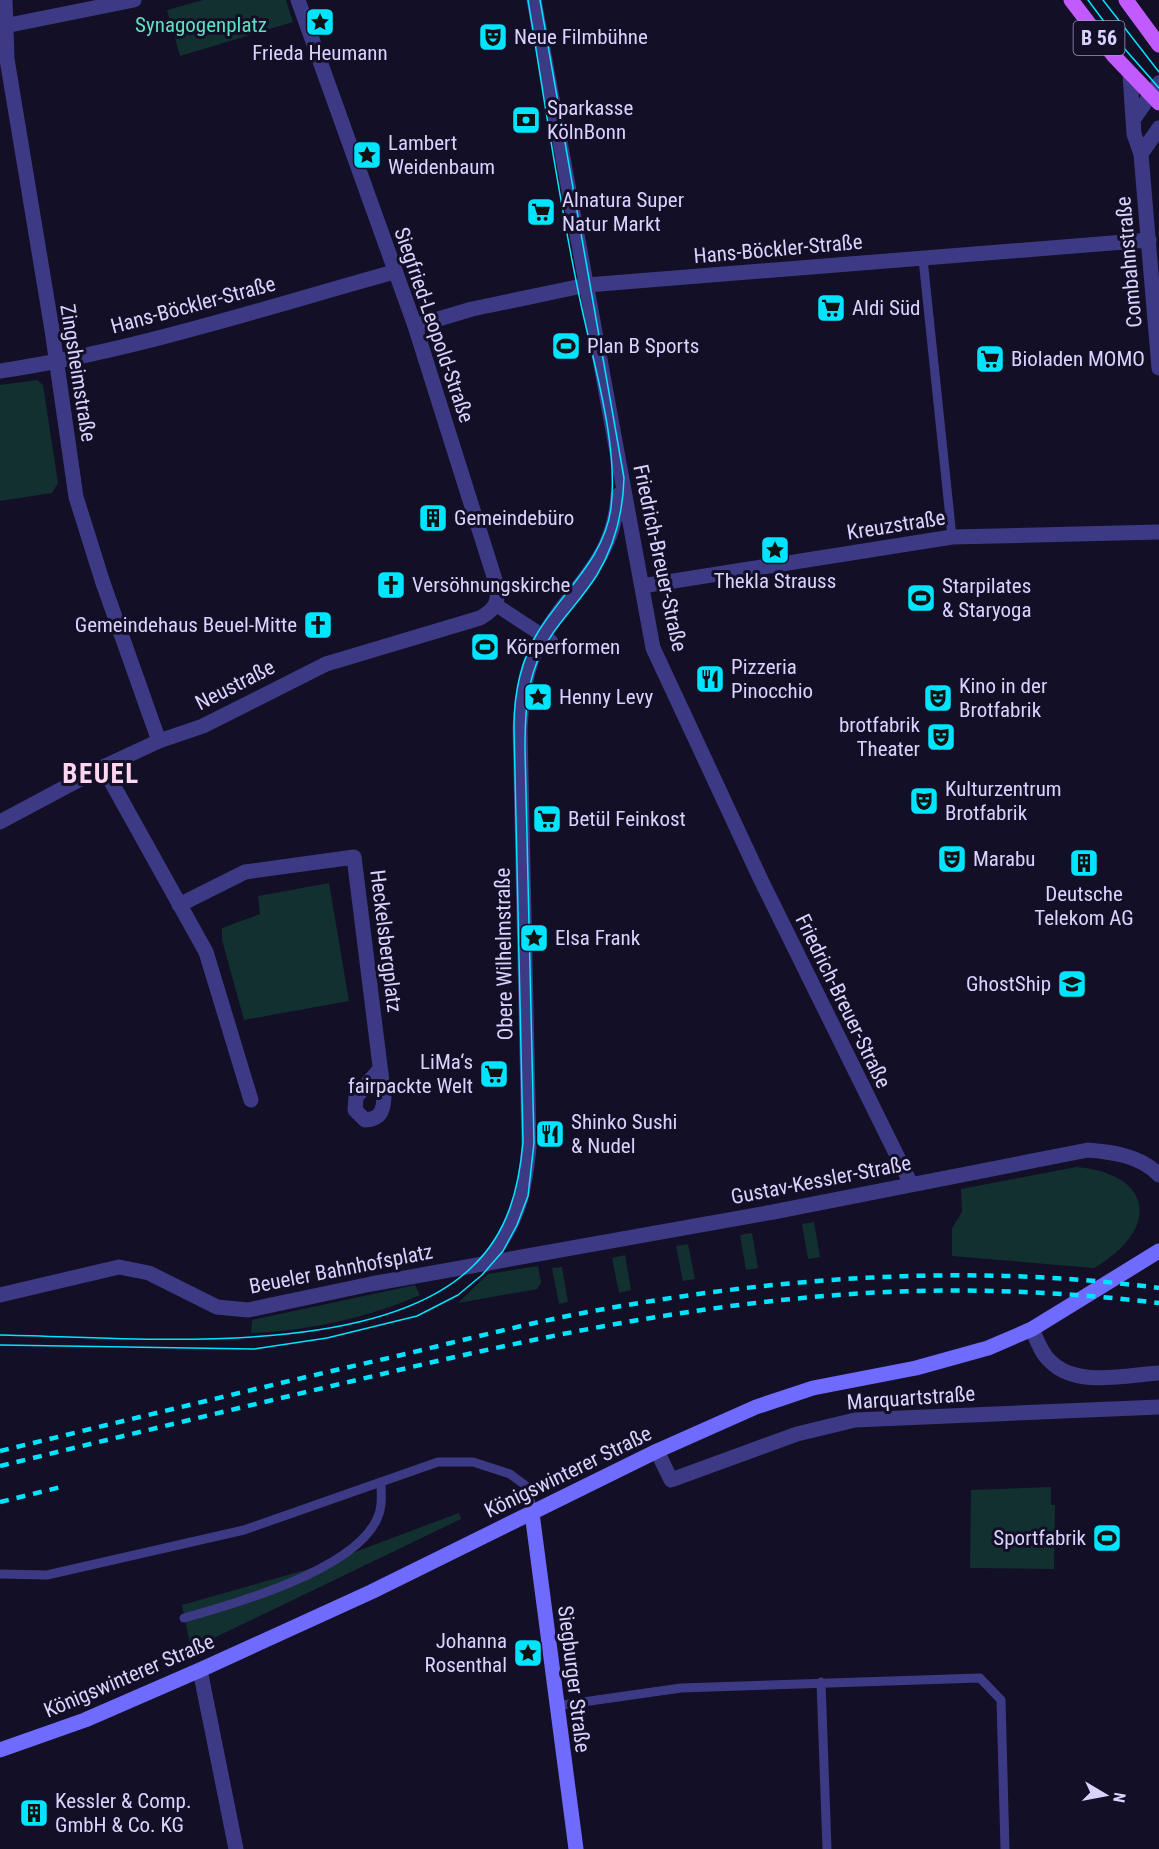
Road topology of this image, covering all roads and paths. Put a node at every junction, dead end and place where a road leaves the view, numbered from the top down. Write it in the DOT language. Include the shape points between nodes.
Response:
graph roads {
  1 [pos="5,0"];
  2 [pos="134,0"];
  3 [pos="298,0"];
  4 [pos="534,0"];
  5 [pos="1071,0"];
  6 [pos="1126,0"];
  7 [pos="4,27"];
  8 [pos="1159,45"];
  9 [pos="1130,75"];
  10 [pos="1156,94"];
  11 [pos="1133,120"];
  12 [pos="1159,128"];
  13 [pos="1141,153"];
  14 [pos="1149,240"];
  15 [pos="923,259"];
  16 [pos="394,272"];
  17 [pos="587,285"];
  18 [pos="415,326"];
  19 [pos="56,363"];
  20 [pos="1159,368"];
  21 [pos="0,371"];
  22 [pos="620,474"];
  23 [pos="1159,532"];
  24 [pos="952,537"];
  25 [pos="642,586"];
  26 [pos="496,605"];
  27 [pos="547,639"];
  28 [pos="159,741"];
  29 [pos="103,766"];
  30 [pos="0,822"];
  31 [pos="179,904"];
  32 [pos="380,1070"];
  33 [pos="251,1100"];
  34 [pos="1159,1175"];
  35 [pos="911,1184"];
  36 [pos="1159,1251"];
  37 [pos="486,1264"];
  38 [pos="0,1295"];
  39 [pos="1032,1329"];
  40 [pos="1159,1373"];
  41 [pos="1159,1407"];
  42 [pos="657,1451"];
  43 [pos="381,1482"];
  44 [pos="532,1513"];
  45 [pos="0,1574"];
  46 [pos="184,1618"];
  47 [pos="200,1670"];
  48 [pos="821,1682"];
  49 [pos="555,1706"];
  50 [pos="0,1750"];
  51 [pos="236,1849"];
  52 [pos="576,1849"];
  53 [pos="827,1849"];
  54 [pos="1005,1849"];
  1 -- 7 [label="street, Zingsheimstraße"];
  2 -- 7 [label="street"];
  3 -- 16 [label="street, Siegfried-Leopold-Straße"];
  4 -- 17 [label="street, Friedrich-Breuer-Straße"];
  5 -- 9 [label="main road, B 56"];
  6 -- 8 [label="main road, B 56"];
  7 -- 19 [label="street, Zingsheimstraße"];
  9 -- 10 [label="main road, B 56"];
  9 -- 11 [label="street, Combahnstraße"];
  10 -- 11 [label="street"];
  11 -- 13 [label="street, Combahnstraße"];
  12 -- 13 [label="street"];
  13 -- 14 [label="street, Combahnstraße"];
  14 -- 15 [label="street, Hans-Böckler-Straße"];
  14 -- 20 [label="street, Combahnstraße"];
  15 -- 17 [label="street, Hans-Böckler-Straße"];
  15 -- 24 [label="lane"];
  16 -- 18 [label="street, Siegfried-Leopold-Straße"];
  16 -- 19 [label="street, Hans-Böckler-Straße"];
  17 -- 18 [label="street, Hans-Böckler-Straße" via="472,309"];
  17 -- 22 [label="street, Friedrich-Breuer-Straße"];
  18 -- 26 [label="street, Siegfried-Leopold-Straße" via="496,583"];
  19 -- 21 [label="street, Hans-Böckler-Straße"];
  19 -- 28 [label="street, Zingsheimstraße" via="76,497"];
  22 -- 25 [label="street, Friedrich-Breuer-Straße"];
  22 -- 27 [label="street, Obere Wilhelmstraße" via="617,512 609,541"];
  23 -- 24 [label="street, Kreuzstraße"];
  24 -- 25 [label="street, Kreuzstraße"];
  25 -- 35 [label="street, Friedrich-Breuer-Straße" via="653,648 761,880"];
  26 -- 27 [label="street"];
  26 -- 28 [label="street, Neustraße" via="480,618 326,664 203,726"];
  27 -- 37 [label="street, Obere Wilhelmstraße" via="530,661 520,728 529,1148 518,1212"];
  28 -- 29 [label="street, Neustraße"];
  29 -- 30 [label="street, Neustraße"];
  29 -- 31 [label="street"];
  31 -- 32 [label="street, Heckelsbergplatz" via="245,872 354,857"];
  31 -- 33 [label="street" via="206,952"];
  34 -- 35 [label="street, Gustav-Kessler-Straße" via="1142,1162 1088,1150"];
  35 -- 37 [label="street, Gustav-Kessler-Straße"];
  36 -- 39 [label="main road, Königswinterer Straße"];
  37 -- 38 [label="street, Beueler Bahnhofsplatz" via="248,1310 217,1307 149,1273 119,1267"];
  39 -- 40 [label="street" via="1046,1357 1070,1374 1098,1377"];
  39 -- 42 [label="main road, Königswinterer Straße" via="957,1358 782,1398"];
  41 -- 42 [label="street, Marquartstraße" via="855,1420 797,1434 671,1480"];
  42 -- 44 [label="main road, Königswinterer Straße"];
  43 -- 44 [label="lane" via="438,1462 473,1462 510,1474 529,1488"];
  43 -- 45 [label="lane" via="236,1532 47,1575"];
  43 -- 46 [label="lane" via="377,1519 349,1549 316,1571 275,1590"];
  44 -- 47 [label="main road, Königswinterer Straße"];
  44 -- 49 [label="main road, Siegburger Straße"];
  47 -- 50 [label="main road, Königswinterer Straße" via="85,1720"];
  47 -- 51 [label="street"];
  48 -- 49 [label="lane" via="681,1688"];
  48 -- 53 [label="lane"];
  48 -- 54 [label="lane" via="980,1678 1001,1700"];
  49 -- 52 [label="main road, Siegburger Straße"];
}
